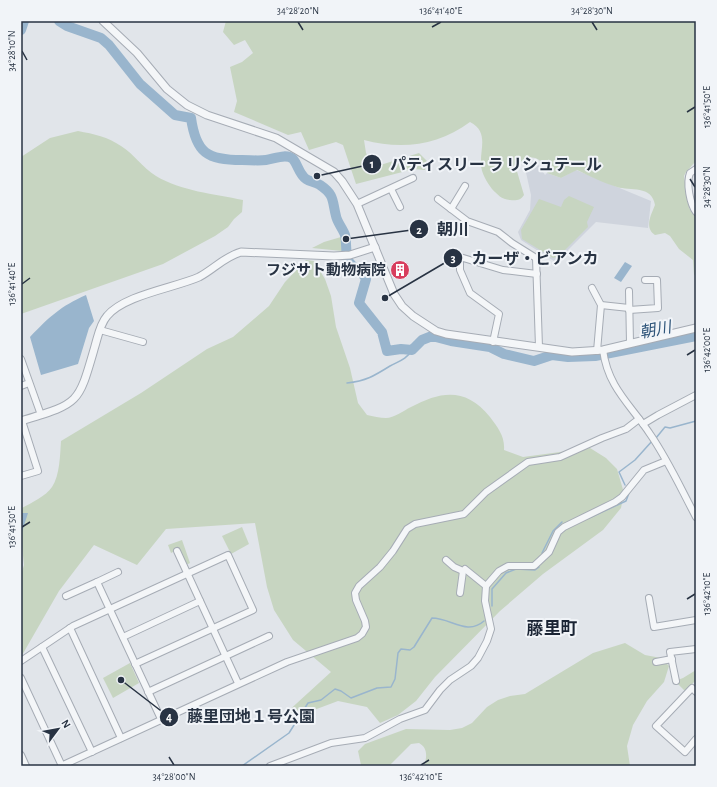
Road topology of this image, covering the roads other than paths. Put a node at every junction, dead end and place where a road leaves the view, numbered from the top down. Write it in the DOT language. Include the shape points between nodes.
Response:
graph roads {
  1 [pos="103,21"];
  2 [pos="696,169"];
  3 [pos="413,178"];
  4 [pos="465,186"];
  5 [pos="391,189"];
  6 [pos="438,199"];
  7 [pos="357,204"];
  8 [pos="400,207"];
  9 [pos="450,209"];
  10 [pos="696,212"];
  11 [pos="375,247"];
  12 [pos="537,274"];
  13 [pos="644,280"];
  14 [pos="592,288"];
  15 [pos="628,291"];
  16 [pos="601,305"];
  17 [pos="629,309"];
  18 [pos="696,328"];
  19 [pos="100,330"];
  20 [pos="143,342"];
  21 [pos="493,342"];
  22 [pos="630,343"];
  23 [pos="539,347"];
  24 [pos="602,351"];
  25 [pos="21,359"];
  26 [pos="29,383"];
  27 [pos="21,386"];
  28 [pos="696,395"];
  29 [pos="41,415"];
  30 [pos="639,419"];
  31 [pos="22,421"];
  32 [pos="643,424"];
  33 [pos="666,461"];
  34 [pos="21,476"];
  35 [pos="696,517"];
  36 [pos="176,551"];
  37 [pos="446,560"];
  38 [pos="463,570"];
  39 [pos="118,572"];
  40 [pos="187,573"];
  41 [pos="97,582"];
  42 [pos="486,586"];
  43 [pos="460,593"];
  44 [pos="66,596"];
  45 [pos="649,598"];
  46 [pos="200,601"];
  47 [pos="110,609"];
  48 [pos="696,620"];
  49 [pos="70,628"];
  50 [pos="213,628"];
  51 [pos="269,636"];
  52 [pos="123,637"];
  53 [pos="42,647"];
  54 [pos="696,649"];
  55 [pos="226,656"];
  56 [pos="672,659"];
  57 [pos="21,661"];
  58 [pos="656,662"];
  59 [pos="135,664"];
  60 [pos="21,678"];
  61 [pos="676,681"];
  62 [pos="238,683"];
  63 [pos="695,688"];
  64 [pos="148,692"];
  65 [pos="161,719"];
  66 [pos="121,738"];
  67 [pos="696,740"];
  68 [pos="92,752"];
  69 [pos="21,755"];
  70 [pos="26,766"];
  71 [pos="62,766"];
  72 [pos="270,766"];
  1 -- 7 [label="street" via="137,53 179,99 207,116 276,138 334,172"];
  2 -- 10 [label="street" via="690,174 688,181"];
  3 -- 5 [label="street"];
  4 -- 9 [label="street"];
  5 -- 7 [label="street"];
  5 -- 8 [label="street"];
  6 -- 9 [label="street"];
  7 -- 11 [label="street"];
  9 -- 12 [label="street" via="467,221 498,232 536,258"];
  11 -- 19 [label="street" via="346,255 247,251 235,253 200,276 119,306 107,316"];
  11 -- 21 [label="street" via="394,294 413,316 430,328 446,334"];
  12 -- 21 [label="street" via="503,270 460,257 460,270 470,293 499,314"];
  12 -- 23 [label="street"];
  13 -- 17 [label="street" via="657,280 658,308"];
  14 -- 16 [label="street"];
  15 -- 17 [label="street"];
  16 -- 17 [label="street"];
  16 -- 24 [label="street"];
  17 -- 22 [label="street"];
  18 -- 22 [label="street"];
  19 -- 20 [label="street"];
  19 -- 29 [label="street" via="80,393 63,408"];
  21 -- 23 [label="street"];
  22 -- 24 [label="street"];
  23 -- 24 [label="street" via="572,352"];
  24 -- 30 [label="street" via="617,391"];
  25 -- 26 [label="street"];
  26 -- 27 [label="street"];
  26 -- 29 [label="street"];
  28 -- 32 [label="street"];
  29 -- 31 [label="street"];
  30 -- 32 [label="street"];
  30 -- 62 [label="street" via="626,429 560,457 528,462 486,492 464,514 415,524 407,529 380,567 359,586 356,600 366,627 362,634"];
  31 -- 34 [label="street" via="38,470"];
  32 -- 33 [label="street"];
  33 -- 35 [label="street"];
  33 -- 42 [label="street" via="644,470 615,502 564,527 558,532 549,552 534,566 508,566"];
  36 -- 40 [label="street"];
  37 -- 38 [label="street"];
  38 -- 42 [label="street"];
  38 -- 43 [label="street"];
  39 -- 41 [label="street"];
  40 -- 46 [label="street"];
  40 -- 47 [label="street"];
  40 -- 50 [label="street" via="228,555 253,610"];
  41 -- 44 [label="street"];
  41 -- 47 [label="street"];
  42 -- 72 [label="street" via="485,601 491,629 487,641 472,666 450,680 425,710 400,719 365,738 331,743"];
  45 -- 48 [label="street" via="654,627"];
  46 -- 50 [label="street"];
  46 -- 52 [label="street"];
  47 -- 49 [label="street"];
  47 -- 52 [label="street"];
  49 -- 53 [label="street"];
  49 -- 66 [label="street"];
  50 -- 55 [label="street"];
  50 -- 59 [label="street"];
  51 -- 55 [label="street"];
  52 -- 59 [label="street"];
  53 -- 57 [label="street"];
  53 -- 68 [label="street"];
  54 -- 56 [label="street" via="670,652"];
  55 -- 62 [label="street"];
  55 -- 64 [label="street"];
  56 -- 58 [label="street"];
  56 -- 61 [label="street"];
  59 -- 64 [label="street"];
  60 -- 71 [label="street"];
  62 -- 65 [label="street"];
  63 -- 67 [label="street" via="656,726 685,752"];
  64 -- 65 [label="street"];
  65 -- 66 [label="street"];
  66 -- 68 [label="street"];
  68 -- 71 [label="street"];
  69 -- 70 [label="street"];
}
